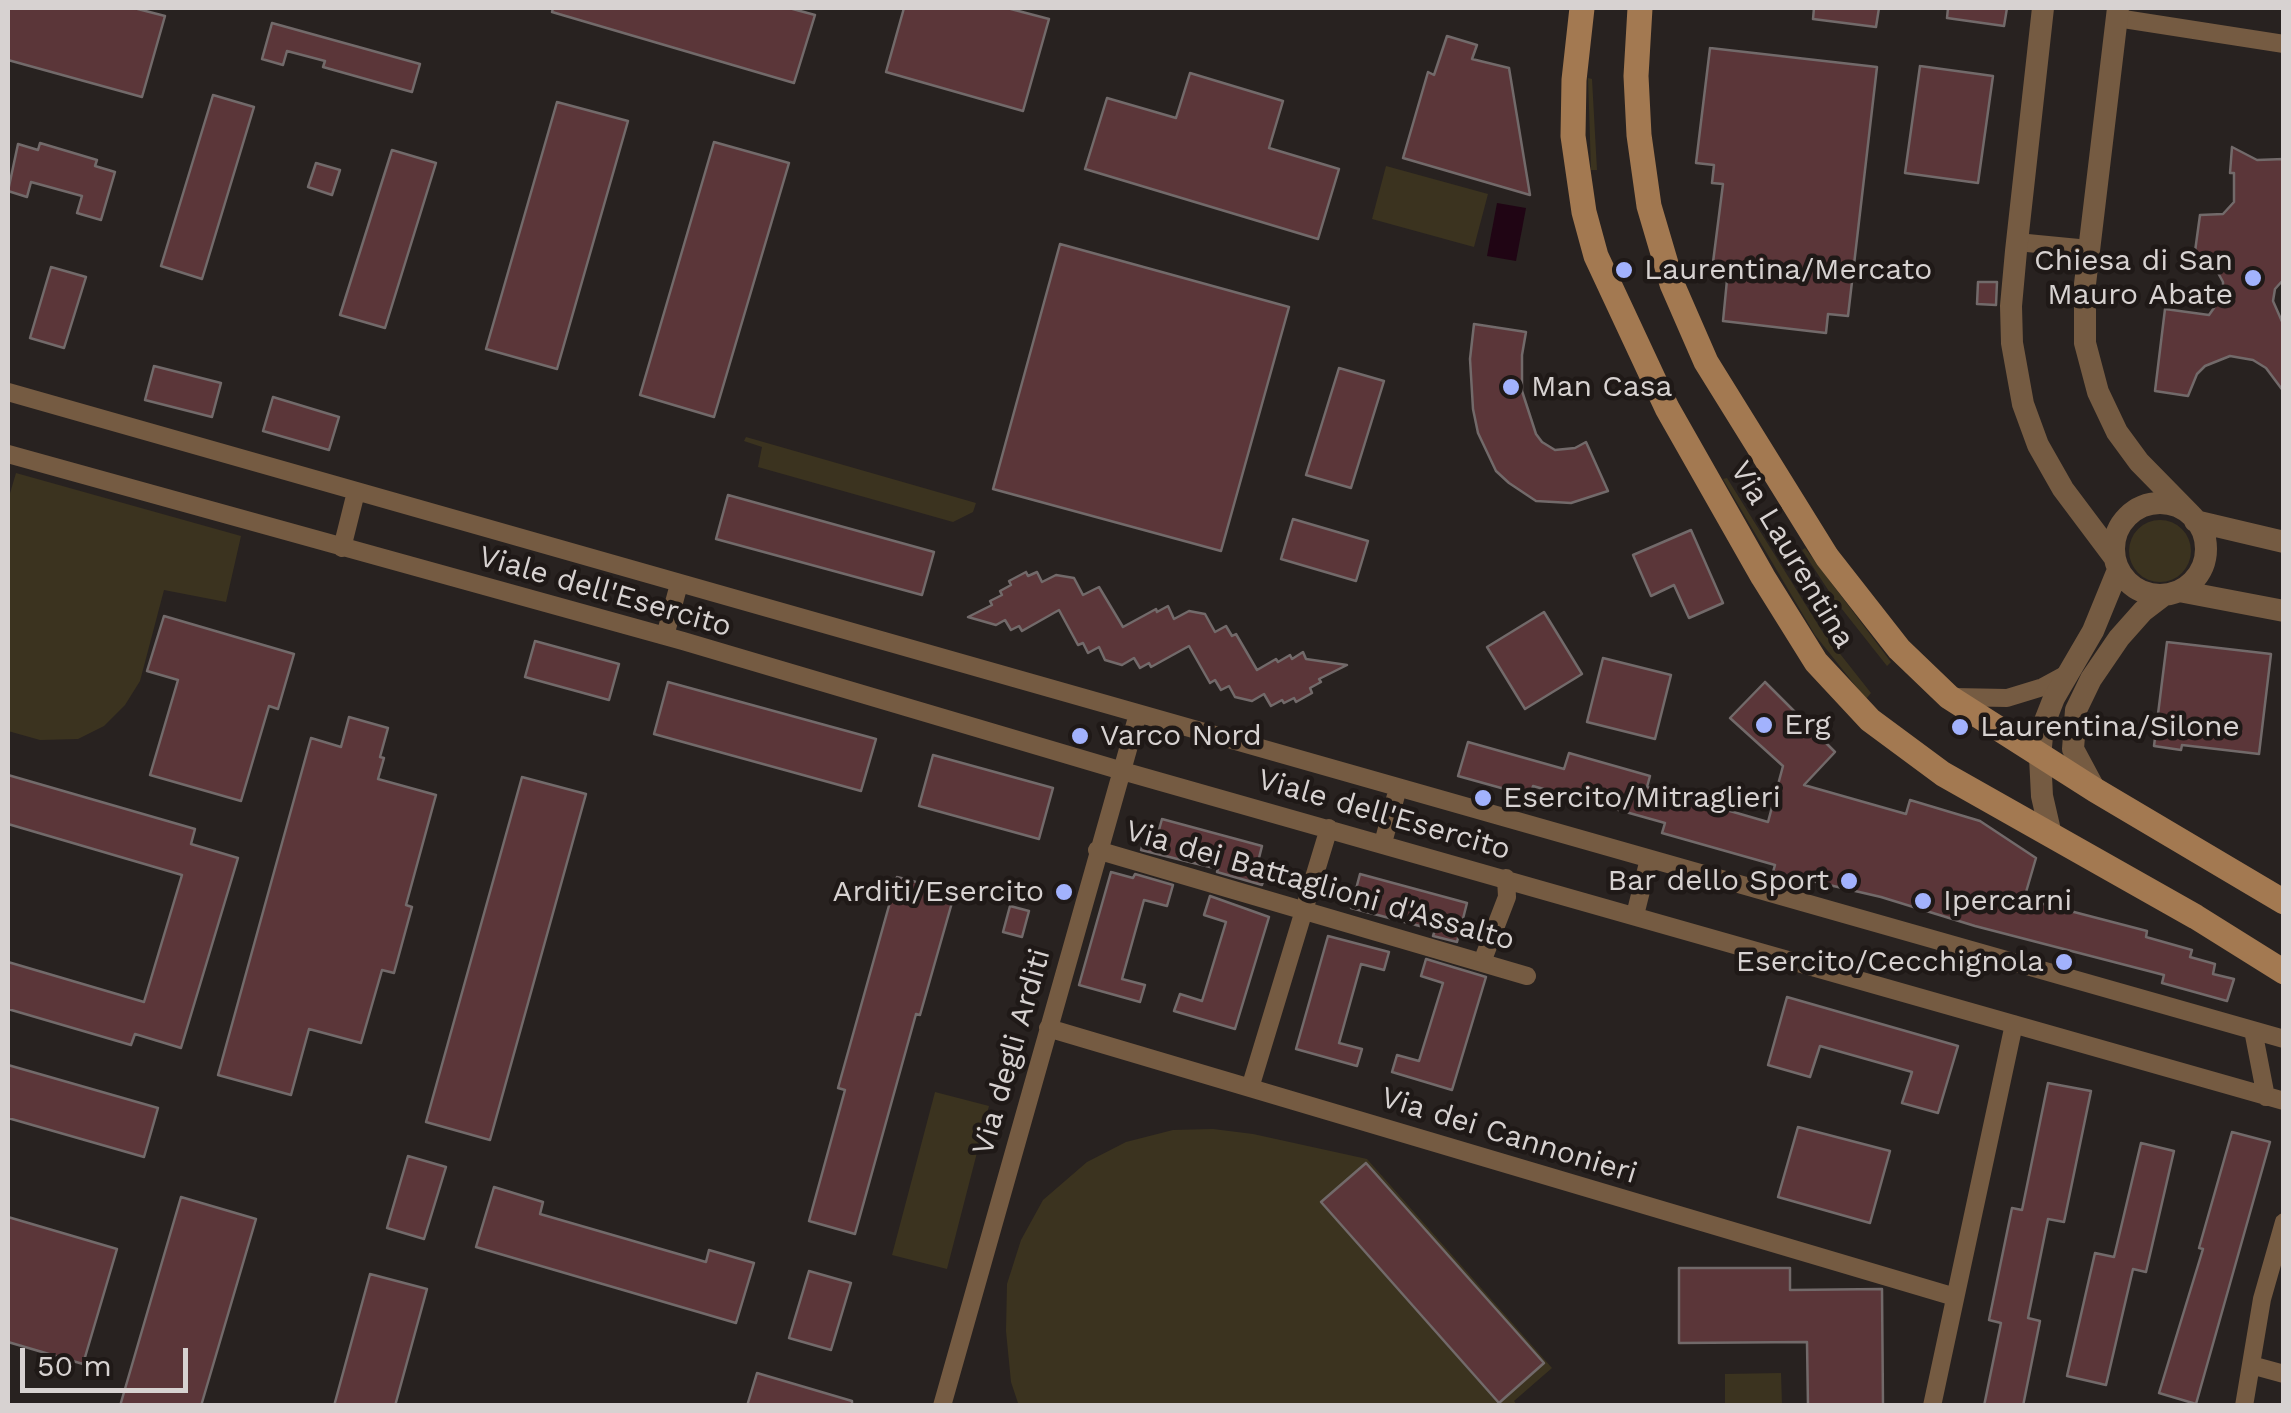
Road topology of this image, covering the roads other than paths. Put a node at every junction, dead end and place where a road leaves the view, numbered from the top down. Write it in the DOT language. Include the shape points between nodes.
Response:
graph roads {
  1 [pos="1582,8"];
  2 [pos="1640,8"];
  3 [pos="2043,8"];
  4 [pos="2118,13"];
  5 [pos="2284,44"];
  6 [pos="2017,242"];
  7 [pos="2088,249"];
  8 [pos="8,392"];
  9 [pos="8,454"];
  10 [pos="356,492"];
  11 [pos="2193,518"];
  12 [pos="2284,542"];
  13 [pos="342,548"];
  14 [pos="2116,564"];
  15 [pos="679,584"];
  16 [pos="2172,593"];
  17 [pos="2284,610"];
  18 [pos="664,636"];
  19 [pos="2067,674"];
  20 [pos="1948,696"];
  21 [pos="1138,714"];
  22 [pos="2040,757"];
  23 [pos="1120,770"];
  24 [pos="1398,788"];
  25 [pos="2094,790"];
  26 [pos="1330,828"];
  27 [pos="2051,835"];
  28 [pos="1383,843"];
  29 [pos="1097,850"];
  30 [pos="1649,860"];
  31 [pos="1506,878"];
  32 [pos="2284,902"];
  33 [pos="1306,910"];
  34 [pos="1635,916"];
  35 [pos="1482,962"];
  36 [pos="2284,972"];
  37 [pos="1528,976"];
  38 [pos="2014,1024"];
  39 [pos="1048,1028"];
  40 [pos="2253,1030"];
  41 [pos="2284,1039"];
  42 [pos="1250,1088"];
  43 [pos="2275,1099"];
  44 [pos="2284,1222"];
  45 [pos="1956,1297"];
  46 [pos="2250,1365"];
  47 [pos="2284,1374"];
  48 [pos="942,1406"];
  49 [pos="1932,1406"];
  50 [pos="2244,1406"];
  1 -- 27 [label="main road, Via Laurentina" via="1572,119 1584,212 1604,278 1667,408 1804,644 1840,692 1943,774"];
  2 -- 20 [label="main road, Via Laurentina" via="1636,103 1646,189 1689,326 1827,557 1899,650"];
  3 -- 6 [label="street"];
  4 -- 5 [label="street"];
  4 -- 7 [label="street"];
  6 -- 7 [label="street"];
  6 -- 14 [label="street" via="2012,343 2022,404 2056,478"];
  7 -- 11 [label="street" via="2084,331 2098,392 2130,452"];
  8 -- 10 [label="street, Viale dell'Esercito"];
  9 -- 13 [label="street, Viale dell'Esercito"];
  10 -- 13 [label="street"];
  10 -- 15 [label="street, Viale dell'Esercito"];
  11 -- 12 [label="street"];
  11 -- 14 [label="street" via="2165,504 2138,509 2118,529"];
  11 -- 16 [label="street" via="2206,556 2192,582"];
  13 -- 18 [label="street, Viale dell'Esercito"];
  14 -- 16 [label="street" via="2137,590"];
  14 -- 19 [label="street" via="2082,654"];
  15 -- 18 [label="street"];
  15 -- 21 [label="street, Viale dell'Esercito"];
  16 -- 17 [label="street"];
  16 -- 25 [label="street" via="2118,638 2076,710 2074,749"];
  18 -- 23 [label="street, Viale dell'Esercito"];
  19 -- 20 [label="street" via="2007,698"];
  19 -- 22 [label="street" via="2049,708"];
  20 -- 22 [label="main road, Via Laurentina"];
  21 -- 23 [label="street, Via degli Arditi"];
  21 -- 24 [label="street, Viale dell'Esercito"];
  22 -- 25 [label="main road, Via Laurentina"];
  22 -- 27 [label="street"];
  23 -- 26 [label="street, Viale dell'Esercito"];
  23 -- 29 [label="street, Via degli Arditi"];
  24 -- 28 [label="street"];
  24 -- 30 [label="street, Viale dell'Esercito"];
  25 -- 32 [label="main road, Via Laurentina"];
  26 -- 28 [label="street, Viale dell'Esercito"];
  26 -- 33 [label="street"];
  27 -- 36 [label="main road, Via Laurentina"];
  28 -- 31 [label="street, Viale dell'Esercito"];
  29 -- 33 [label="street, Via dei Battaglioni d'Assalto"];
  29 -- 39 [label="street, Via degli Arditi"];
  30 -- 34 [label="street"];
  30 -- 40 [label="street, Viale dell'Esercito"];
  31 -- 34 [label="street, Viale dell'Esercito"];
  31 -- 35 [label="street" via="1507,898"];
  33 -- 35 [label="street, Via dei Battaglioni d'Assalto"];
  33 -- 42 [label="street"];
  34 -- 38 [label="street, Viale dell'Esercito"];
  35 -- 37 [label="street, Via dei Battaglioni d'Assalto"];
  38 -- 43 [label="street, Viale dell'Esercito"];
  38 -- 45 [label="street"];
  39 -- 42 [label="street, Via dei Cannonieri"];
  39 -- 48 [label="street, Via degli Arditi"];
  40 -- 41 [label="street, Viale dell'Esercito"];
  40 -- 43 [label="street"];
  42 -- 45 [label="street, Via dei Cannonieri"];
  44 -- 46 [label="street"];
  45 -- 49 [label="street"];
  46 -- 47 [label="street"];
  46 -- 50 [label="street"];
}
